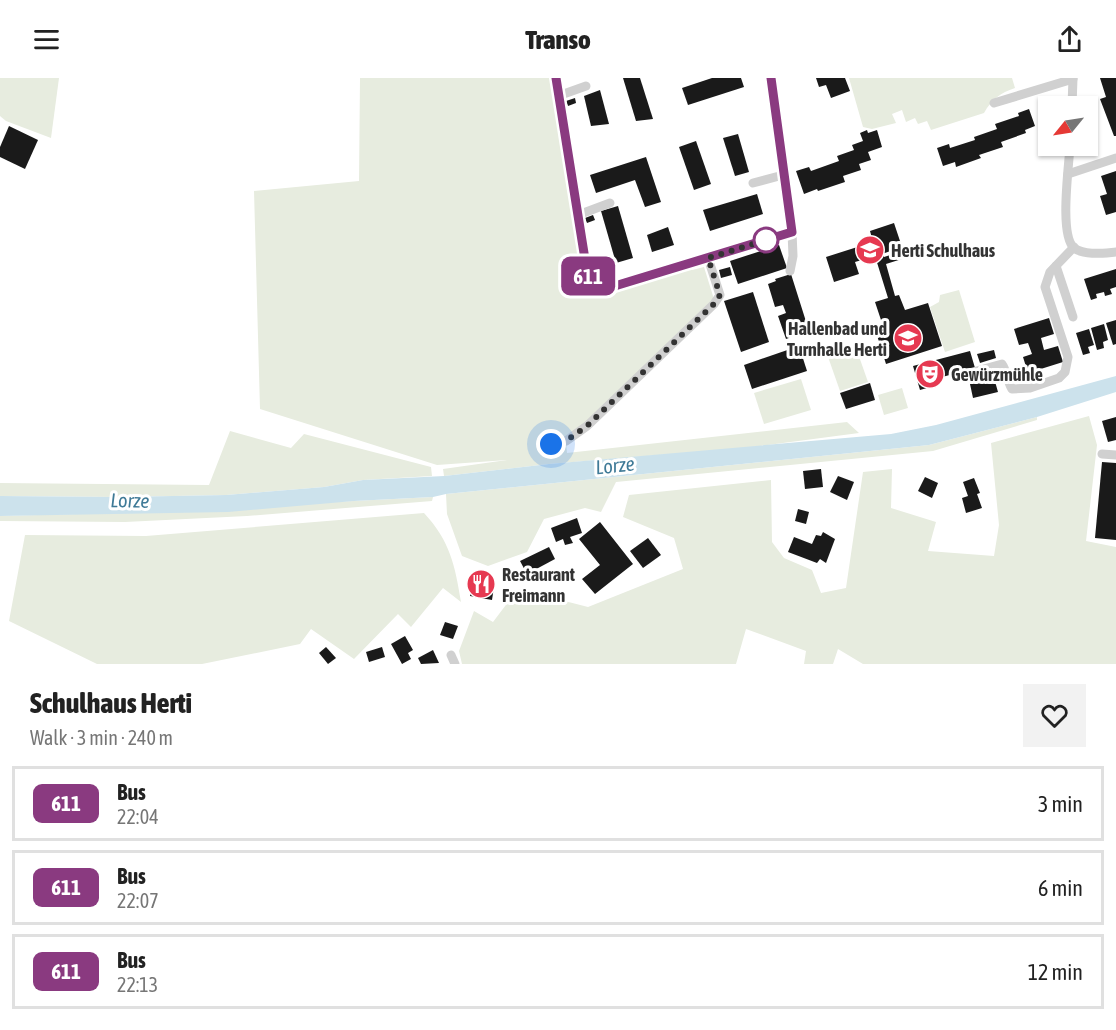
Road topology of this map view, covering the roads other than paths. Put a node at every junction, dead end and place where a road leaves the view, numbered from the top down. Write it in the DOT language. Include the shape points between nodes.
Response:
graph roads {
  1 [pos="556,78"];
  2 [pos="771,78"];
  3 [pos="1073,78"];
  4 [pos="586,86"];
  5 [pos="558,96"];
  6 [pos="1072,96"];
  7 [pos="993,103"];
  8 [pos="1069,156"];
  9 [pos="1116,158"];
  10 [pos="1068,174"];
  11 [pos="783,175"];
  12 [pos="753,183"];
  13 [pos="610,203"];
  14 [pos="578,215"];
  15 [pos="792,232"];
  16 [pos="1071,244"];
  17 [pos="1116,252"];
  18 [pos="708,258"];
  19 [pos="1056,266"];
  20 [pos="790,271"];
  21 [pos="1073,317"];
  22 [pos="962,375"];
  23 [pos="551,444"];
  24 [pos="1102,454"];
  25 [pos="1116,455"];
  1 -- 5 [label="street"];
  2 -- 11 [label="street"];
  3 -- 6 [label="street"];
  3 -- 7 [label="street"];
  4 -- 5 [label="street"];
  5 -- 14 [label="street"];
  8 -- 10 [label="street"];
  9 -- 10 [label="street"];
  10 -- 16 [label="street"];
  11 -- 12 [label="street"];
  11 -- 15 [label="street"];
  13 -- 14 [label="street"];
  14 -- 18 [label="street" via="588,278 601,288"];
  15 -- 18 [label="street"];
  15 -- 20 [label="street"];
  16 -- 17 [label="street" via="1084,253"];
  16 -- 19 [label="street"];
  18 -- 23 [label="street" via="720,295 714,304 587,426 566,441"];
  19 -- 21 [label="street"];
  19 -- 22 [label="street" via="1045,286 1068,357 1065,372 1059,378 1017,389 1012,389 1002,364"];
  24 -- 25 [label="street"];
}
